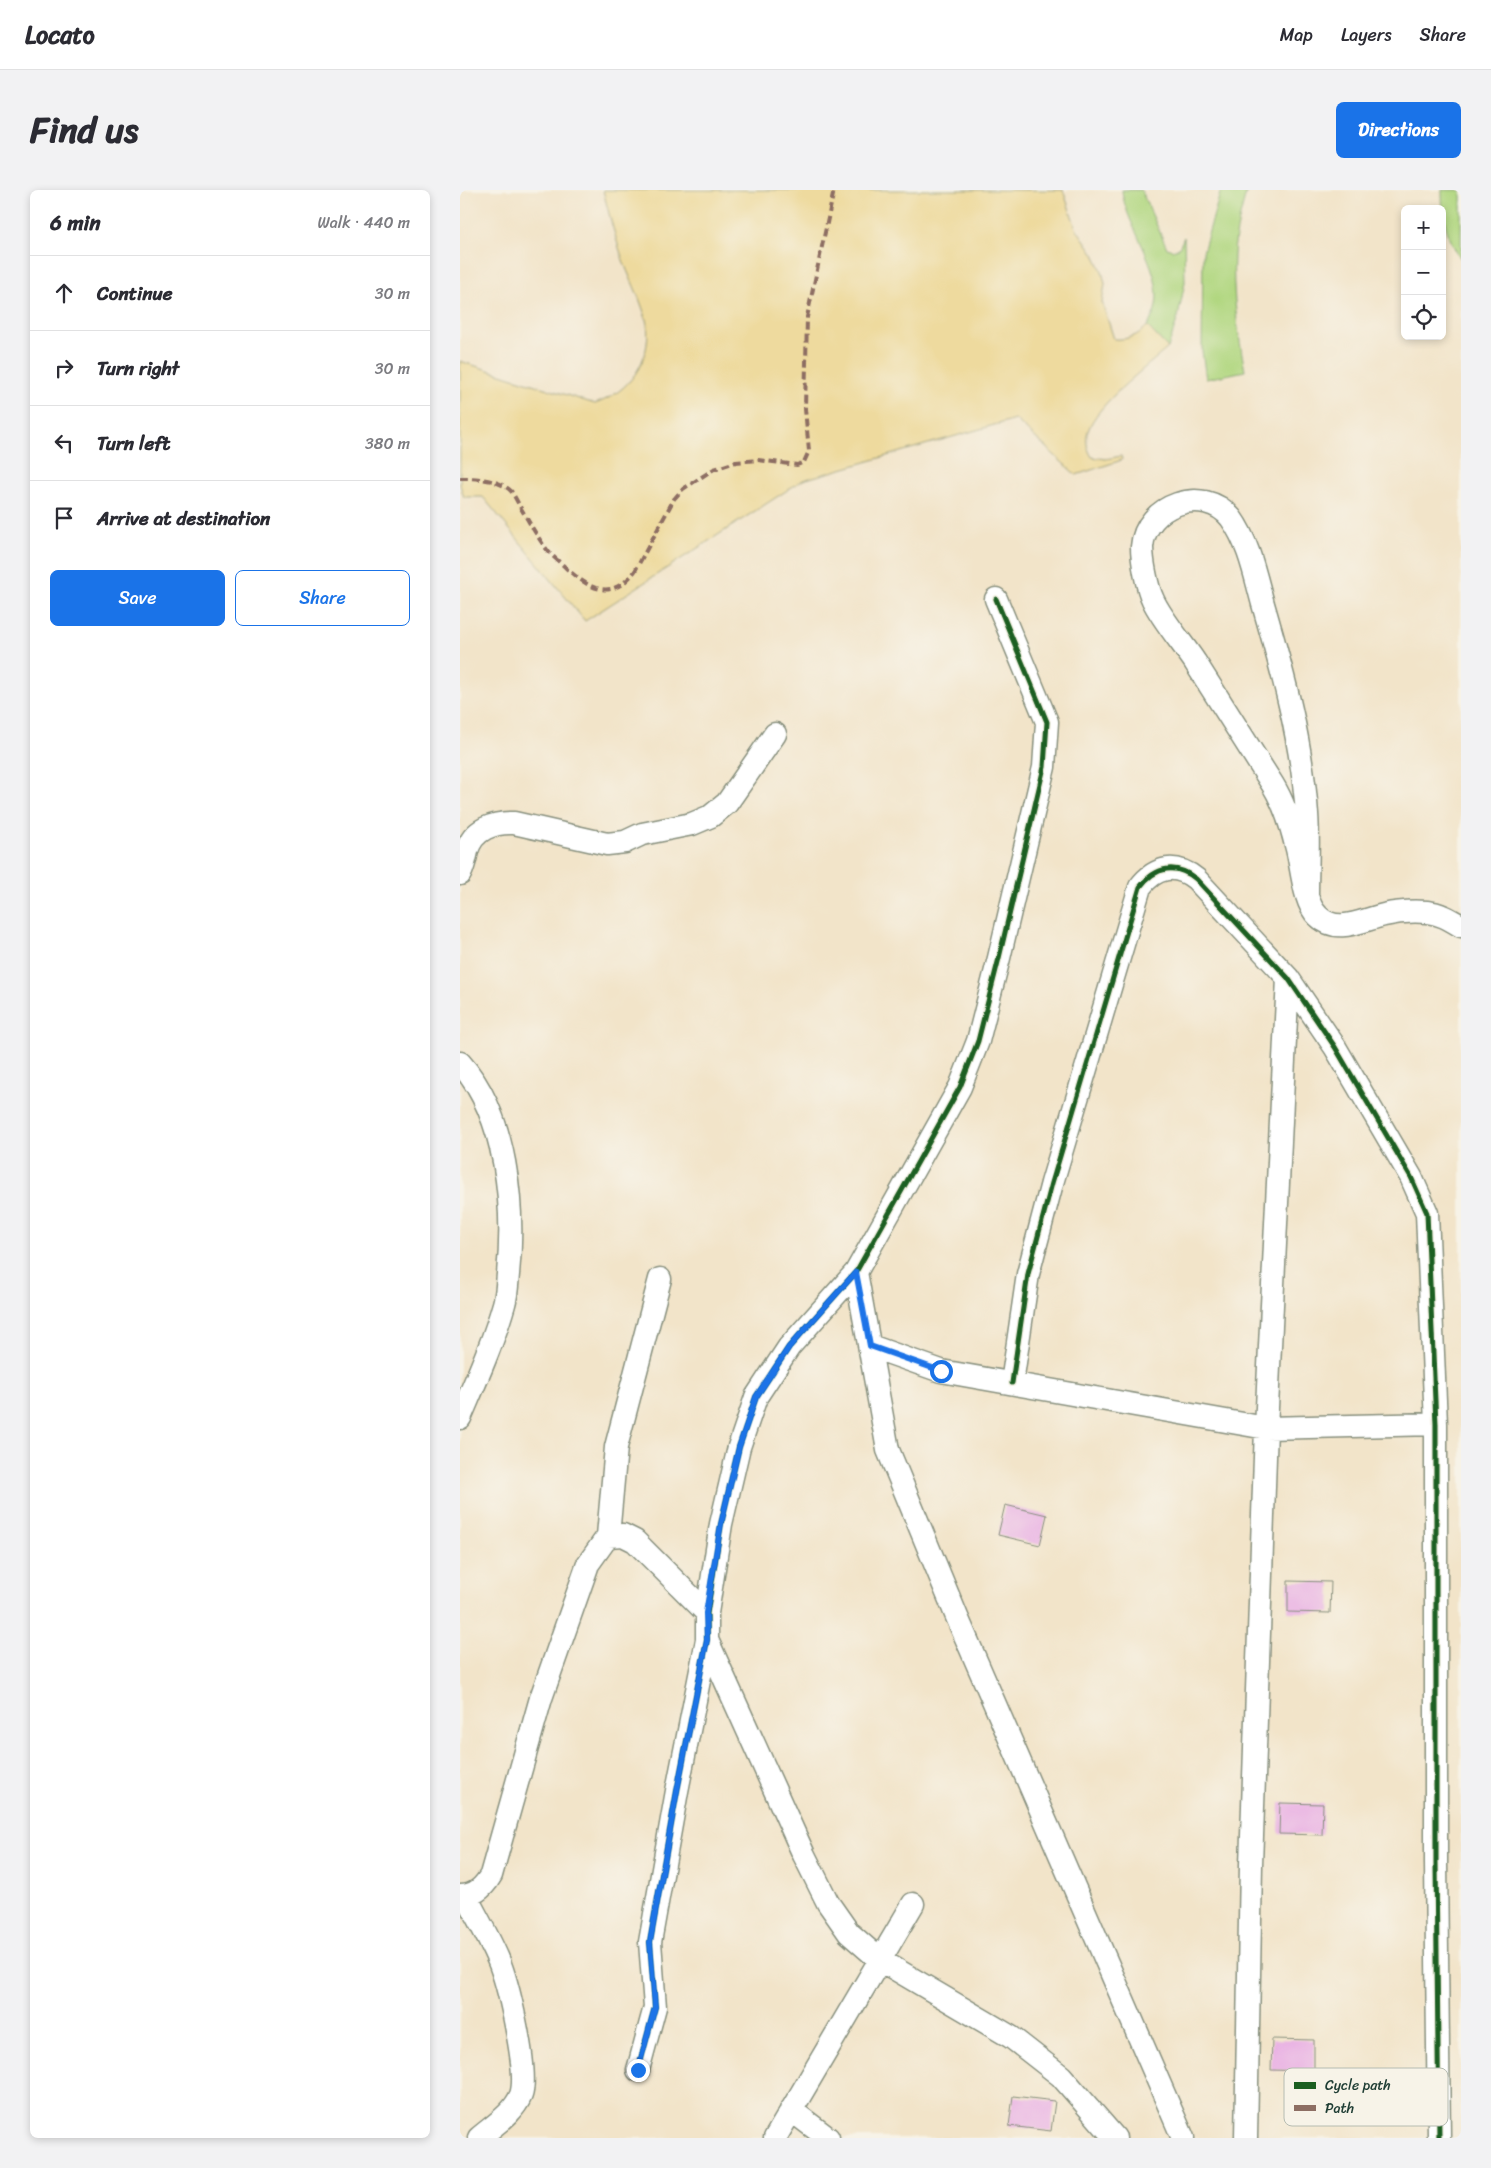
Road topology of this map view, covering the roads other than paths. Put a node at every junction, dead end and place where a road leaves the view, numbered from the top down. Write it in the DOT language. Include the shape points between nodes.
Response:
graph roads {
  1 [pos="996,599"];
  2 [pos="776,734"];
  3 [pos="460,874"];
  4 [pos="1307,895"];
  5 [pos="1461,926"];
  6 [pos="1288,978"];
  7 [pos="460,1064"];
  8 [pos="856,1272"];
  9 [pos="660,1280"];
  10 [pos="870,1346"];
  11 [pos="1012,1383"];
  12 [pos="460,1418"];
  13 [pos="1436,1424"];
  14 [pos="1266,1428"];
  15 [pos="608,1536"];
  16 [pos="706,1613"];
  17 [pos="707,1640"];
  18 [pos="463,1896"];
  19 [pos="913,1904"];
  20 [pos="880,1960"];
  21 [pos="1439,2068"];
  22 [pos="638,2070"];
  23 [pos="791,2110"];
  24 [pos="479,2138"];
  25 [pos="774,2138"];
  26 [pos="828,2138"];
  27 [pos="1115,2138"];
  28 [pos="1183,2138"];
  29 [pos="1246,2138"];
  1 -- 8 [label="street" via="1047,722 1044,767 978,1041 960,1088"];
  2 -- 3 [label="street" via="727,803 692,824 607,844 502,822 480,831 472,840"];
  4 -- 4 [label="street" via="1307,814 1293,712 1247,547 1230,517 1217,507 1202,501 1185,501 1156,516 1147,530 1142,546 1143,562 1152,599 1280,796 1296,844"];
  4 -- 5 [label="street" via="1317,916 1338,926 1386,914 1429,912 1447,917"];
  6 -- 11 [label="street" via="1188,872 1178,868 1156,871 1140,887 1028,1274"];
  6 -- 13 [label="street" via="1335,1047 1411,1177 1427,1213"];
  6 -- 14 [label="street"];
  7 -- 12 [label="street" via="469,1073 491,1114 504,1163 510,1211 510,1255 504,1302"];
  8 -- 10 [label="street"];
  8 -- 16 [label="street" via="789,1347 756,1397 739,1447 721,1524"];
  9 -- 15 [label="street" via="616,1447"];
  10 -- 11 [label="street" via="941,1371"];
  10 -- 28 [label="street" via="888,1450"];
  11 -- 14 [label="street"];
  13 -- 14 [label="street"];
  13 -- 21 [label="street"];
  14 -- 29 [label="street" via="1251,1865"];
  15 -- 16 [label="street" via="623,1535 635,1541"];
  15 -- 18 [label="street" via="588,1564 542,1698 491,1875 481,1888"];
  16 -- 17 [label="street"];
  17 -- 20 [label="street" via="828,1903 849,1933"];
  17 -- 22 [label="street" via="650,1942 655,2007"];
  18 -- 24 [label="street" via="500,1964 524,2078 514,2108"];
  19 -- 20 [label="street"];
  20 -- 23 [label="street"];
  20 -- 27 [label="street" via="1011,2037 1061,2076"];
  23 -- 25 [label="street"];
  23 -- 26 [label="street"];
}
